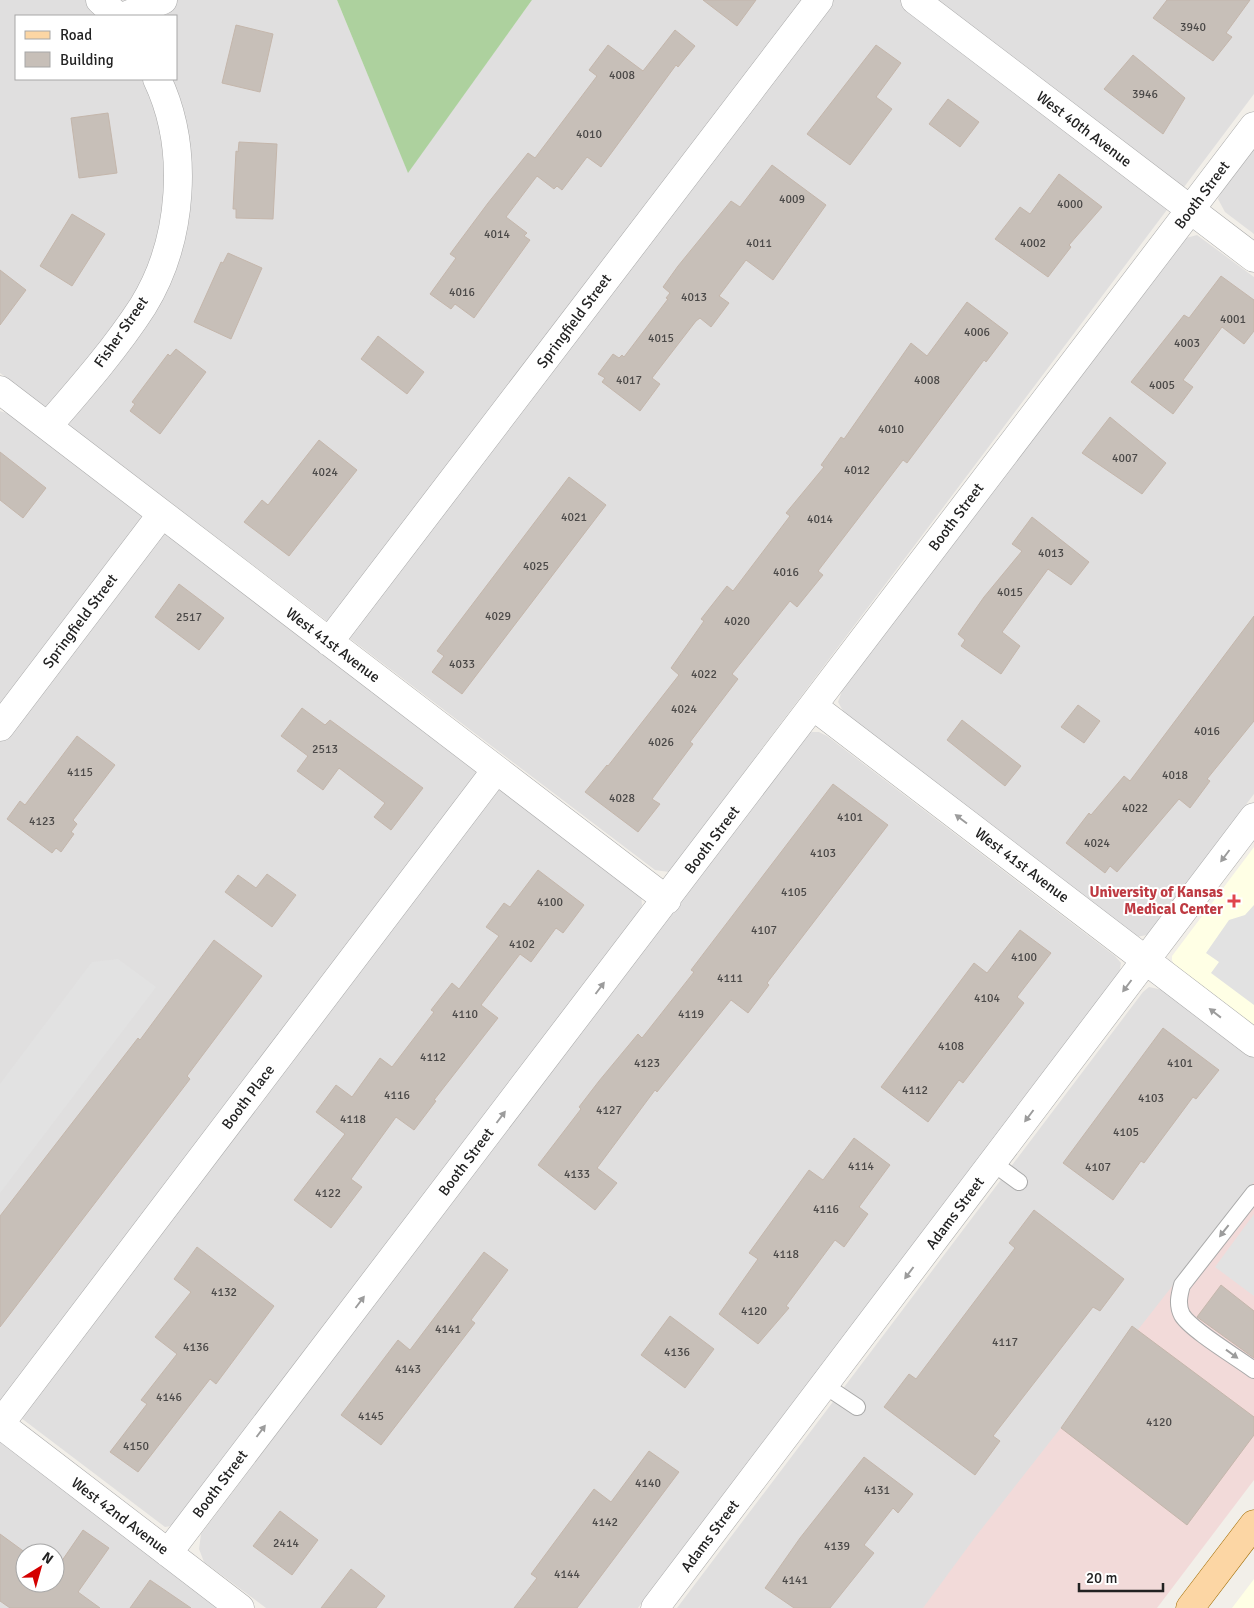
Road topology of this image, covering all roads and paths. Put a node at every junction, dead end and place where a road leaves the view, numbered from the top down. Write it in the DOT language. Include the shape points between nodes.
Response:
graph roads {
  1 [pos="100,0"];
  2 [pos="163,0"];
  3 [pos="819,0"];
  4 [pos="915,0"];
  5 [pos="116,15"];
  6 [pos="127,15"];
  7 [pos="157,80"];
  8 [pos="1254,126"];
  9 [pos="1190,210"];
  10 [pos="1254,258"];
  11 [pos="0,390"];
  12 [pos="48,426"];
  13 [pos="161,515"];
  14 [pos="329,642"];
  15 [pos="813,706"];
  16 [pos="0,727"];
  17 [pos="496,770"];
  18 [pos="1254,818"];
  19 [pos="667,900"];
  20 [pos="1147,960"];
  21 [pos="1254,1043"];
  22 [pos="993,1163"];
  23 [pos="1019,1182"];
  24 [pos="1254,1193"];
  25 [pos="1254,1370"];
  26 [pos="824,1385"];
  27 [pos="857,1407"];
  28 [pos="0,1424"];
  29 [pos="1254,1524"];
  30 [pos="168,1553"];
  31 [pos="240,1608"];
  32 [pos="655,1608"];
  33 [pos="1190,1608"];
  1 -- 5 [label="street"];
  2 -- 6 [label="street"];
  3 -- 14 [label="street, Springfield Street"];
  4 -- 9 [label="street, West 40th Avenue"];
  7 -- 12 [label="street, Fisher Street" via="174,129 178,156 178,198 168,250 143,305 82,387"];
  8 -- 9 [label="street, Booth Street"];
  9 -- 10 [label="street, West 40th Avenue"];
  9 -- 15 [label="street, Booth Street"];
  11 -- 12 [label="street, West 41st Avenue"];
  12 -- 13 [label="street, West 41st Avenue"];
  13 -- 14 [label="street, West 41st Avenue"];
  13 -- 16 [label="street, Springfield Street"];
  14 -- 17 [label="street, West 41st Avenue"];
  15 -- 19 [label="street, Booth Street"];
  20 -- 15 [label="street, West 41st Avenue, one-way"];
  17 -- 19 [label="street, West 41st Avenue"];
  17 -- 28 [label="street, Booth Place"];
  18 -- 20 [label="street, Adams Street, one-way"];
  30 -- 19 [label="street, Booth Street, one-way"];
  21 -- 20 [label="street, West 41st Avenue, one-way"];
  20 -- 22 [label="street, Adams Street, one-way"];
  22 -- 23 [label="lane"];
  22 -- 26 [label="street, Adams Street, one-way"];
  24 -- 25 [label="lane, one-way" via="1182,1285 1178,1301 1183,1316 1190,1323"];
  26 -- 27 [label="lane"];
  26 -- 32 [label="street, Adams Street"];
  28 -- 30 [label="street, West 42nd Avenue"];
  29 -- 33 [label="main road"];
  30 -- 31 [label="street, West 42nd Avenue"];
}
